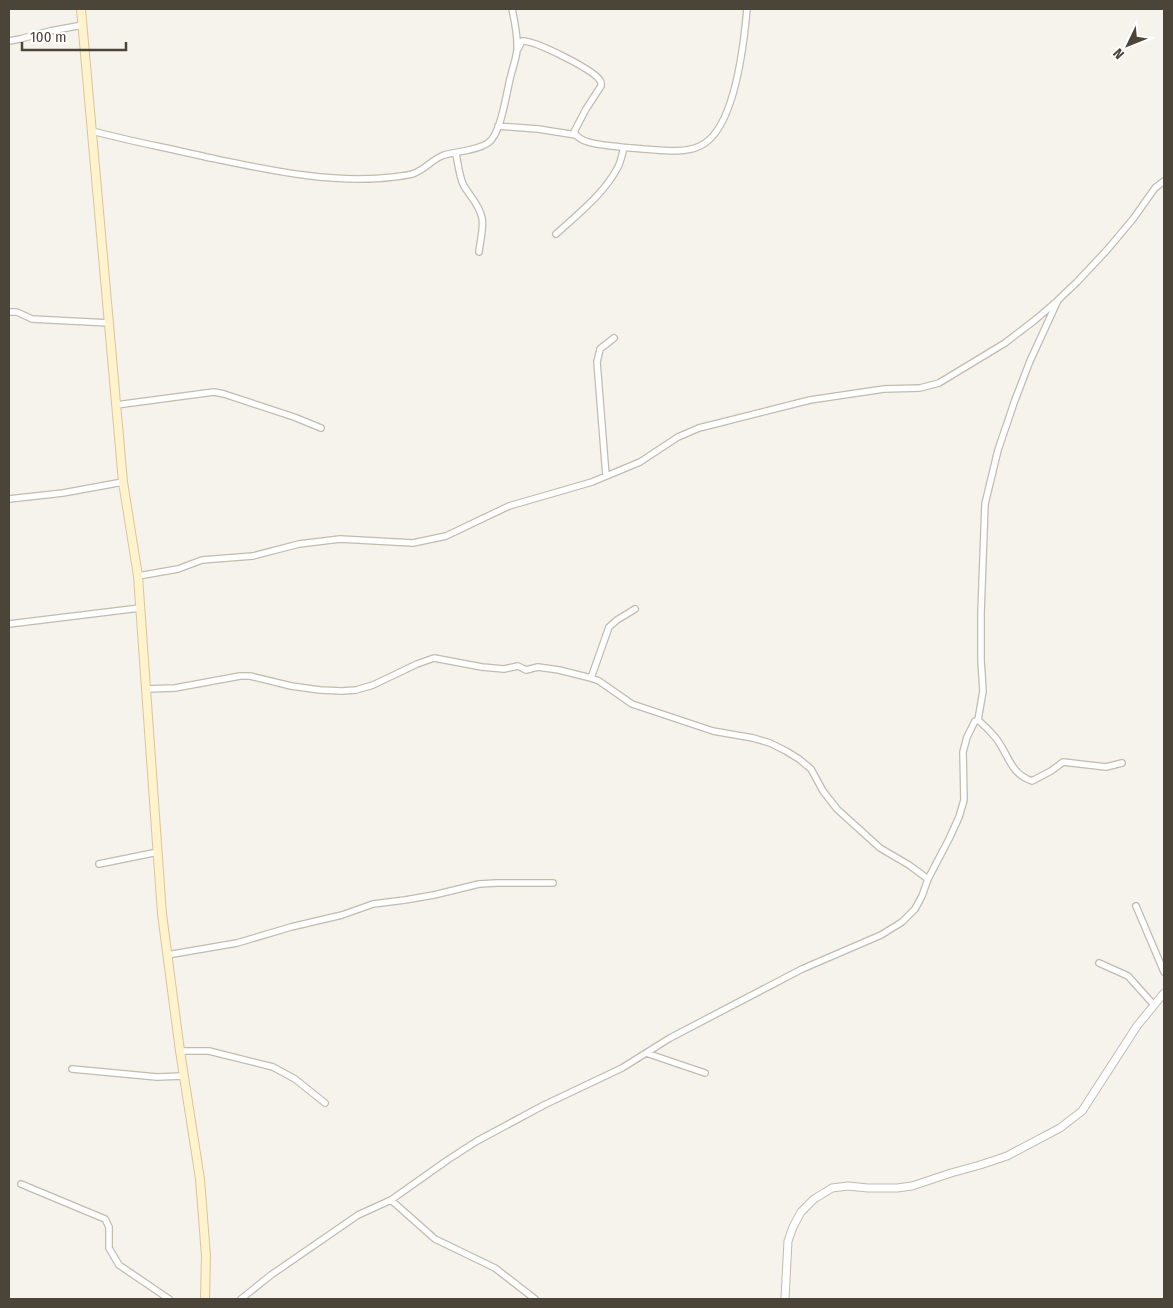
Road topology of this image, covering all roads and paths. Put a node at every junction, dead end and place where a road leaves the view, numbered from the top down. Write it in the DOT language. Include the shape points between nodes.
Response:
graph roads {
  1 [pos="81,9"];
  2 [pos="512,9"];
  3 [pos="747,9"];
  4 [pos="83,24"];
  5 [pos="9,40"];
  6 [pos="517,52"];
  7 [pos="498,126"];
  8 [pos="92,131"];
  9 [pos="576,135"];
  10 [pos="624,148"];
  11 [pos="453,154"];
  12 [pos="1164,181"];
  13 [pos="556,234"];
  14 [pos="479,252"];
  15 [pos="1058,300"];
  16 [pos="9,312"];
  17 [pos="1051,317"];
  18 [pos="1035,320"];
  19 [pos="109,323"];
  20 [pos="614,338"];
  21 [pos="116,405"];
  22 [pos="321,428"];
  23 [pos="606,476"];
  24 [pos="123,482"];
  25 [pos="9,499"];
  26 [pos="138,576"];
  27 [pos="140,608"];
  28 [pos="635,609"];
  29 [pos="9,624"];
  30 [pos="591,678"];
  31 [pos="146,689"];
  32 [pos="978,720"];
  33 [pos="1122,763"];
  34 [pos="158,852"];
  35 [pos="99,864"];
  36 [pos="928,879"];
  37 [pos="553,883"];
  38 [pos="1136,906"];
  39 [pos="167,955"];
  40 [pos="1100,963"];
  41 [pos="1164,972"];
  42 [pos="1164,993"];
  43 [pos="1154,1005"];
  44 [pos="180,1051"];
  45 [pos="646,1053"];
  46 [pos="72,1069"];
  47 [pos="705,1073"];
  48 [pos="184,1076"];
  49 [pos="325,1103"];
  50 [pos="21,1184"];
  51 [pos="391,1200"];
  52 [pos="169,1299"];
  53 [pos="206,1299"];
  54 [pos="240,1299"];
  55 [pos="535,1299"];
  56 [pos="785,1299"];
  1 -- 4 [label="main road"];
  2 -- 6 [label="street"];
  3 -- 10 [label="street" via="735,84 725,117 712,137 700,146 684,150"];
  4 -- 5 [label="street"];
  4 -- 8 [label="main road"];
  6 -- 7 [label="street"];
  6 -- 9 [label="street" via="522,41 535,43 586,68 600,80 600,86 574,132"];
  7 -- 9 [label="street"];
  7 -- 11 [label="street" via="489,142"];
  8 -- 11 [label="street" via="246,166 326,177 377,179 410,175 437,158"];
  8 -- 19 [label="main road"];
  9 -- 10 [label="street" via="582,140"];
  10 -- 13 [label="street" via="620,165 608,184"];
  11 -- 14 [label="street" via="456,154 462,182 476,201 482,217"];
  12 -- 15 [label="street" via="1107,250"];
  15 -- 17 [label="street"];
  15 -- 18 [label="street"];
  16 -- 19 [label="street" via="32,319"];
  17 -- 18 [label="street"];
  17 -- 32 [label="street" via="1030,362 998,450 985,504 981,613 984,691"];
  18 -- 23 [label="street" via="1005,343 939,383 810,400 699,428 678,437 640,462"];
  19 -- 21 [label="main road"];
  20 -- 23 [label="street" via="600,349 597,362"];
  21 -- 22 [label="street" via="214,392"];
  21 -- 24 [label="main road"];
  23 -- 26 [label="street" via="509,506 446,536 428,540 413,543 340,539 299,544 253,556 202,560 178,569"];
  24 -- 25 [label="street"];
  24 -- 26 [label="main road"];
  26 -- 27 [label="main road"];
  27 -- 29 [label="street"];
  27 -- 31 [label="main road"];
  28 -- 30 [label="street" via="609,627"];
  30 -- 31 [label="street" via="538,667 504,669 434,658 356,690 320,690 250,676 175,688"];
  30 -- 36 [label="street" via="632,704 713,731 753,738 786,750 811,769 823,791 842,814 880,848"];
  31 -- 34 [label="main road"];
  32 -- 33 [label="street" via="996,737 1012,768 1032,781 1062,762 1106,767"];
  32 -- 36 [label="street" via="967,737 963,752 964,800 959,817"];
  34 -- 35 [label="street"];
  34 -- 39 [label="main road"];
  36 -- 45 [label="street" via="915,909 881,935 802,969"];
  37 -- 39 [label="street" via="479,884 424,897 373,904 237,943"];
  38 -- 41 [label="street"];
  39 -- 44 [label="main road"];
  40 -- 43 [label="street" via="1128,976"];
  42 -- 43 [label="street"];
  43 -- 56 [label="street" via="1082,1110 1060,1128 1007,1156 912,1186 832,1188 814,1199 801,1212 788,1241"];
  44 -- 48 [label="main road"];
  44 -- 49 [label="street" via="209,1051 273,1067 295,1079"];
  45 -- 47 [label="street"];
  45 -- 51 [label="street" via="478,1141"];
  46 -- 48 [label="street"];
  48 -- 53 [label="main road" via="200,1180"];
  50 -- 52 [label="street" via="104,1219 109,1226 109,1248 119,1265"];
  51 -- 54 [label="street" via="358,1215"];
  51 -- 55 [label="street" via="435,1239 494,1268"];
}
